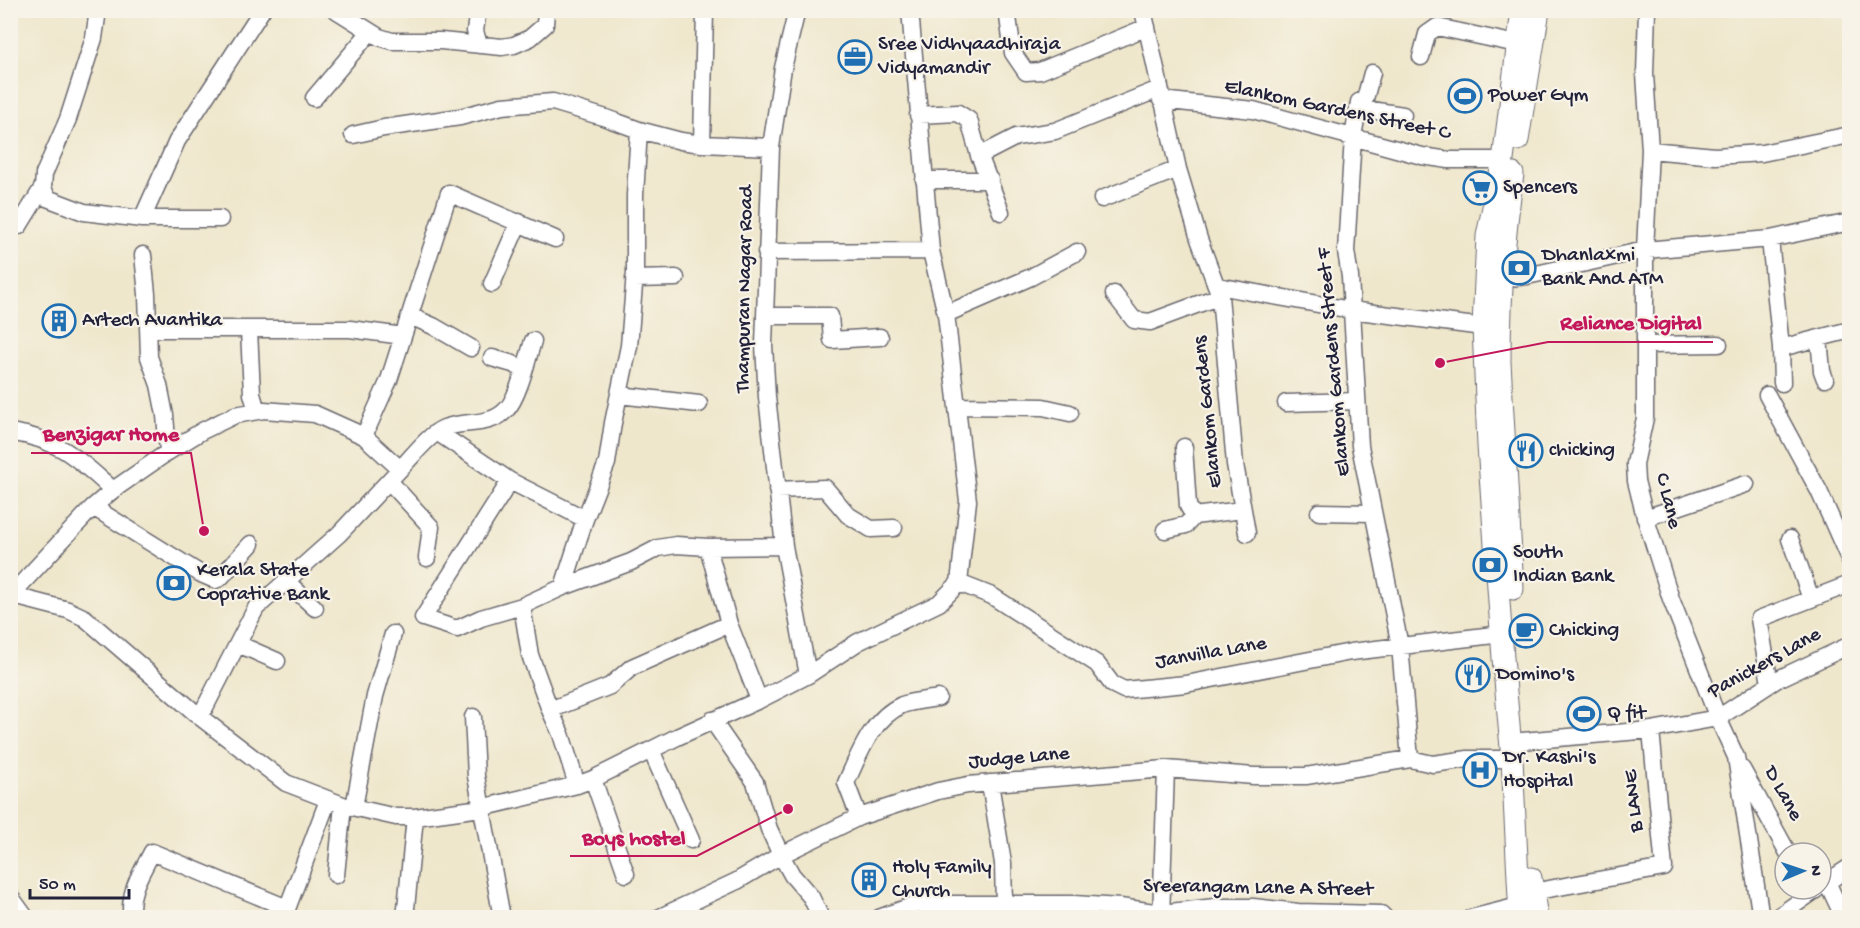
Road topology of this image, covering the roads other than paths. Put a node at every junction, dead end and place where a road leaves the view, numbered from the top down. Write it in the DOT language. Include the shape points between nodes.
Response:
graph roads {
  1 [pos="98,10"];
  2 [pos="262,10"];
  3 [pos="336,10"];
  4 [pos="478,10"];
  5 [pos="546,10"];
  6 [pos="705,10"];
  7 [pos="797,10"];
  8 [pos="910,10"];
  9 [pos="1007,10"];
  10 [pos="1522,10"];
  11 [pos="1539,10"];
  12 [pos="1647,10"];
  13 [pos="1145,19"];
  14 [pos="369,32"];
  15 [pos="1517,44"];
  16 [pos="479,45"];
  17 [pos="1421,57"];
  18 [pos="1372,73"];
  19 [pos="1160,94"];
  20 [pos="314,98"];
  21 [pos="1358,108"];
  22 [pos="918,115"];
  23 [pos="1403,115"];
  24 [pos="639,130"];
  25 [pos="353,135"];
  26 [pos="1850,135"];
  27 [pos="1353,137"];
  28 [pos="702,144"];
  29 [pos="771,147"];
  30 [pos="1650,150"];
  31 [pos="979,156"];
  32 [pos="1503,160"];
  33 [pos="1178,169"];
  34 [pos="924,180"];
  35 [pos="990,180"];
  36 [pos="43,187"];
  37 [pos="1102,199"];
  38 [pos="1001,212"];
  39 [pos="142,219"];
  40 [pos="220,219"];
  41 [pos="10,222"];
  42 [pos="519,222"];
  43 [pos="1850,222"];
  44 [pos="555,239"];
  45 [pos="1770,239"];
  46 [pos="931,250"];
  47 [pos="1645,250"];
  48 [pos="766,252"];
  49 [pos="1077,252"];
  50 [pos="143,255"];
  51 [pos="676,278"];
  52 [pos="634,279"];
  53 [pos="1494,280"];
  54 [pos="492,284"];
  55 [pos="1219,291"];
  56 [pos="1114,294"];
  57 [pos="1351,310"];
  58 [pos="946,314"];
  59 [pos="410,316"];
  60 [pos="765,316"];
  61 [pos="1483,327"];
  62 [pos="148,329"];
  63 [pos="249,330"];
  64 [pos="1850,330"];
  65 [pos="403,336"];
  66 [pos="880,337"];
  67 [pos="1820,338"];
  68 [pos="533,341"];
  69 [pos="1719,344"];
  70 [pos="1645,345"];
  71 [pos="471,348"];
  72 [pos="1781,348"];
  73 [pos="492,358"];
  74 [pos="523,370"];
  75 [pos="1825,379"];
  76 [pos="1782,383"];
  77 [pos="1494,393"];
  78 [pos="619,395"];
  79 [pos="1767,395"];
  80 [pos="1357,401"];
  81 [pos="1286,403"];
  82 [pos="699,404"];
  83 [pos="957,406"];
  84 [pos="257,411"];
  85 [pos="1070,413"];
  86 [pos="10,432"];
  87 [pos="437,432"];
  88 [pos="364,436"];
  89 [pos="1184,447"];
  90 [pos="168,452"];
  91 [pos="394,475"];
  92 [pos="510,481"];
  93 [pos="1746,483"];
  94 [pos="113,490"];
  95 [pos="777,490"];
  96 [pos="93,507"];
  97 [pos="1242,510"];
  98 [pos="1319,512"];
  99 [pos="1373,513"];
  100 [pos="1194,516"];
  101 [pos="1646,518"];
  102 [pos="585,519"];
  103 [pos="894,528"];
  104 [pos="1165,530"];
  105 [pos="1247,533"];
  106 [pos="251,544"];
  107 [pos="784,546"];
  108 [pos="708,547"];
  109 [pos="1790,551"];
  110 [pos="427,558"];
  111 [pos="1850,561"];
  112 [pos="286,581"];
  113 [pos="959,583"];
  114 [pos="1850,584"];
  115 [pos="563,587"];
  116 [pos="11,595"];
  117 [pos="1811,599"];
  118 [pos="522,606"];
  119 [pos="315,608"];
  120 [pos="729,624"];
  121 [pos="393,634"];
  122 [pos="1502,634"];
  123 [pos="238,644"];
  124 [pos="1850,645"];
  125 [pos="1400,646"];
  126 [pos="277,661"];
  127 [pos="808,675"];
  128 [pos="1770,684"];
  129 [pos="938,698"];
  130 [pos="759,700"];
  131 [pos="550,710"];
  132 [pos="200,717"];
  133 [pos="473,717"];
  134 [pos="1718,718"];
  135 [pos="712,720"];
  136 [pos="1651,730"];
  137 [pos="651,750"];
  138 [pos="1517,750"];
  139 [pos="1736,757"];
  140 [pos="1410,759"];
  141 [pos="1166,769"];
  142 [pos="593,779"];
  143 [pos="990,783"];
  144 [pos="577,785"];
  145 [pos="342,804"];
  146 [pos="481,808"];
  147 [pos="416,817"];
  148 [pos="860,817"];
  149 [pos="691,840"];
  150 [pos="1782,841"];
  151 [pos="781,855"];
  152 [pos="1850,867"];
  153 [pos="626,874"];
  154 [pos="336,875"];
  155 [pos="1833,878"];
  156 [pos="10,896"];
  157 [pos="1800,901"];
  158 [pos="1829,901"];
  159 [pos="1004,904"];
  160 [pos="1527,908"];
  161 [pos="983,911"];
  162 [pos="1074,911"];
  163 [pos="285,913"];
  164 [pos="1161,915"];
  165 [pos="26,918"];
  166 [pos="132,918"];
  167 [pos="405,918"];
  168 [pos="502,918"];
  169 [pos="658,918"];
  170 [pos="821,918"];
  171 [pos="879,918"];
  172 [pos="1385,918"];
  173 [pos="1471,918"];
  174 [pos="1761,918"];
  175 [pos="1776,918"];
  176 [pos="1844,918"];
  1 -- 36 [label="street" via="94,38 68,119 44,174"];
  2 -- 39 [label="street" via="177,141"];
  3 -- 14 [label="street"];
  4 -- 16 [label="street" via="475,30"];
  5 -- 16 [label="street" via="545,26 530,38 502,47"];
  6 -- 28 [label="street"];
  7 -- 29 [label="street, Thampuran Nagar Road"];
  8 -- 22 [label="street"];
  9 -- 13 [label="street" via="1013,53 1026,72 1040,70"];
  10 -- 15 [label="main road"];
  11 -- 53 [label="main road"];
  12 -- 30 [label="street, C Lane" via="1645,74"];
  13 -- 19 [label="street, Elankom Gardens"];
  14 -- 16 [label="street" via="392,41"];
  14 -- 20 [label="street"];
  15 -- 17 [label="street" via="1437,27 1427,33"];
  15 -- 32 [label="main road"];
  18 -- 21 [label="street, Elankom Gardens Street F" via="1365,99"];
  19 -- 27 [label="street, Elankom Gardens Street C" via="1253,110"];
  19 -- 31 [label="street" via="1055,131 1016,137"];
  19 -- 33 [label="street, Elankom Gardens"];
  21 -- 23 [label="street"];
  21 -- 27 [label="street, Elankom Gardens Street F"];
  22 -- 31 [label="street" via="958,113 969,120"];
  22 -- 34 [label="street"];
  24 -- 25 [label="street" via="553,102 502,106"];
  24 -- 28 [label="street"];
  24 -- 52 [label="street"];
  26 -- 30 [label="street" via="1762,153 1715,156"];
  27 -- 32 [label="street, Elankom Gardens Street C" via="1422,156"];
  27 -- 57 [label="street, Elankom Gardens Street F" via="1346,250"];
  28 -- 29 [label="street"];
  29 -- 48 [label="street, Thampuran Nagar Road"];
  30 -- 47 [label="street, C Lane"];
  31 -- 35 [label="street"];
  32 -- 53 [label="main road" via="1487,236"];
  33 -- 37 [label="street"];
  33 -- 55 [label="street, Elankom Gardens"];
  34 -- 35 [label="street"];
  34 -- 46 [label="street"];
  35 -- 38 [label="street"];
  36 -- 39 [label="street" via="47,198 84,212"];
  36 -- 41 [label="street" via="19,226"];
  39 -- 40 [label="street"];
  42 -- 44 [label="street"];
  42 -- 54 [label="street"];
  42 -- 59 [label="street" via="449,193"];
  43 -- 45 [label="street"];
  45 -- 47 [label="street"];
  45 -- 72 [label="street"];
  46 -- 48 [label="street"];
  46 -- 58 [label="street"];
  47 -- 53 [label="street"];
  47 -- 70 [label="street, C Lane"];
  48 -- 60 [label="street, Thampuran Nagar Road"];
  49 -- 58 [label="street"];
  50 -- 62 [label="street"];
  51 -- 52 [label="street"];
  52 -- 78 [label="street" via="629,346"];
  53 -- 61 [label="main road"];
  53 -- 77 [label="main road" via="1500,327"];
  55 -- 56 [label="street" via="1150,322 1134,320"];
  55 -- 57 [label="street"];
  55 -- 97 [label="street, Elankom Gardens"];
  57 -- 61 [label="street"];
  57 -- 80 [label="street, Elankom Gardens Street F"];
  58 -- 83 [label="street"];
  59 -- 65 [label="street"];
  59 -- 71 [label="street"];
  60 -- 66 [label="street" via="830,316 832,340"];
  60 -- 95 [label="street, Thampuran Nagar Road" via="767,397"];
  61 -- 77 [label="main road"];
  62 -- 63 [label="street"];
  62 -- 90 [label="street" via="149,357 159,385"];
  63 -- 65 [label="street" via="350,329"];
  63 -- 84 [label="street" via="252,394"];
  64 -- 67 [label="street"];
  65 -- 88 [label="street"];
  67 -- 72 [label="street"];
  67 -- 75 [label="street"];
  68 -- 74 [label="street"];
  69 -- 70 [label="street"];
  70 -- 101 [label="street, C Lane" via="1645,418 1635,464"];
  72 -- 76 [label="street"];
  73 -- 74 [label="street"];
  74 -- 87 [label="street" via="507,410 483,422 462,423"];
  77 -- 122 [label="main road"];
  77 -- 138 [label="main road"];
  78 -- 82 [label="street"];
  78 -- 102 [label="street" via="607,463"];
  79 -- 111 [label="street" via="1819,491"];
  80 -- 81 [label="street"];
  80 -- 99 [label="street, Elankom Gardens Street F" via="1360,446"];
  83 -- 85 [label="street" via="1043,407"];
  83 -- 113 [label="street" via="968,501"];
  84 -- 88 [label="street" via="315,414"];
  84 -- 90 [label="street" via="235,415"];
  86 -- 94 [label="street" via="31,436 71,453"];
  87 -- 91 [label="street"];
  87 -- 92 [label="street"];
  88 -- 91 [label="street"];
  89 -- 100 [label="street" via="1188,506"];
  90 -- 94 [label="street"];
  91 -- 110 [label="street" via="431,527"];
  91 -- 112 [label="street" via="339,534"];
  92 -- 102 [label="street"];
  92 -- 118 [label="street" via="423,618 458,629"];
  93 -- 101 [label="street"];
  94 -- 96 [label="street"];
  95 -- 103 [label="street" via="825,488 848,515 871,529"];
  95 -- 107 [label="street, Thampuran Nagar Road"];
  96 -- 106 [label="street" via="215,580"];
  96 -- 116 [label="street"];
  97 -- 100 [label="street"];
  97 -- 105 [label="street, Elankom Gardens"];
  98 -- 99 [label="street"];
  99 -- 125 [label="street, Elankom Gardens Street F"];
  100 -- 104 [label="street" via="1186,525"];
  101 -- 134 [label="street, C Lane" via="1671,599"];
  102 -- 115 [label="street"];
  107 -- 108 [label="street"];
  107 -- 127 [label="street, Thampuran Nagar Road"];
  108 -- 115 [label="street" via="658,548"];
  108 -- 120 [label="street"];
  109 -- 117 [label="street"];
  112 -- 119 [label="street"];
  112 -- 123 [label="street" via="256,608"];
  113 -- 125 [label="street, Janvilla Lane" via="992,596 1097,664 1112,684 1124,690 1186,684"];
  113 -- 127 [label="street" via="939,603 858,642"];
  114 -- 117 [label="street"];
  115 -- 118 [label="street"];
  116 -- 132 [label="street" via="85,618"];
  117 -- 128 [label="street" via="1759,619"];
  118 -- 131 [label="street" via="530,655"];
  120 -- 130 [label="street"];
  120 -- 131 [label="street" via="632,667 610,686"];
  121 -- 145 [label="street"];
  122 -- 125 [label="street, Janvilla Lane"];
  122 -- 138 [label="main road"];
  123 -- 126 [label="street"];
  123 -- 132 [label="street"];
  124 -- 128 [label="street, Panickers Lane"];
  125 -- 140 [label="street, Elankom Gardens Street F"];
  127 -- 130 [label="street"];
  128 -- 134 [label="street, Panickers Lane"];
  129 -- 148 [label="street" via="902,705 882,719 864,744 846,783"];
  130 -- 135 [label="street"];
  131 -- 144 [label="street"];
  132 -- 145 [label="street" via="286,783"];
  133 -- 146 [label="street"];
  134 -- 136 [label="street, Panickers Lane"];
  134 -- 139 [label="street, C Lane"];
  135 -- 137 [label="street"];
  135 -- 151 [label="street" via="755,782"];
  136 -- 138 [label="street, Panickers Lane"];
  136 -- 160 [label="street, B LANE" via="1664,868"];
  137 -- 142 [label="street"];
  137 -- 149 [label="street"];
  138 -- 140 [label="street, Panickers Lane" via="1433,764"];
  138 -- 160 [label="main road"];
  139 -- 150 [label="street, D Lane"];
  139 -- 174 [label="street"];
  140 -- 141 [label="street, Judge Lane" via="1306,776"];
  141 -- 143 [label="street, Judge Lane"];
  141 -- 164 [label="street"];
  142 -- 144 [label="street"];
  142 -- 153 [label="street"];
  143 -- 148 [label="street, Judge Lane" via="938,791"];
  143 -- 159 [label="street" via="1003,863"];
  144 -- 146 [label="street"];
  145 -- 147 [label="street" via="396,817"];
  145 -- 154 [label="street"];
  145 -- 163 [label="street"];
  146 -- 147 [label="street"];
  146 -- 168 [label="street"];
  147 -- 167 [label="street"];
  148 -- 151 [label="street, Judge Lane"];
  151 -- 169 [label="street, Judge Lane" via="737,881"];
  151 -- 170 [label="street"];
  152 -- 155 [label="street"];
  156 -- 165 [label="street"];
  157 -- 175 [label="street"];
  158 -- 176 [label="street"];
  159 -- 161 [label="street, Sreerangam Lane A Street"];
  159 -- 162 [label="street, Sreerangam Lane A Street"];
  160 -- 173 [label="street"];
  161 -- 171 [label="street, Sreerangam Lane A Street" via="917,904"];
  162 -- 164 [label="street, Sreerangam Lane A Street" via="1120,907"];
  163 -- 166 [label="street" via="152,852 133,890"];
  164 -- 172 [label="street, Sreerangam Lane A Street" via="1215,907 1253,907 1381,914"];
}
